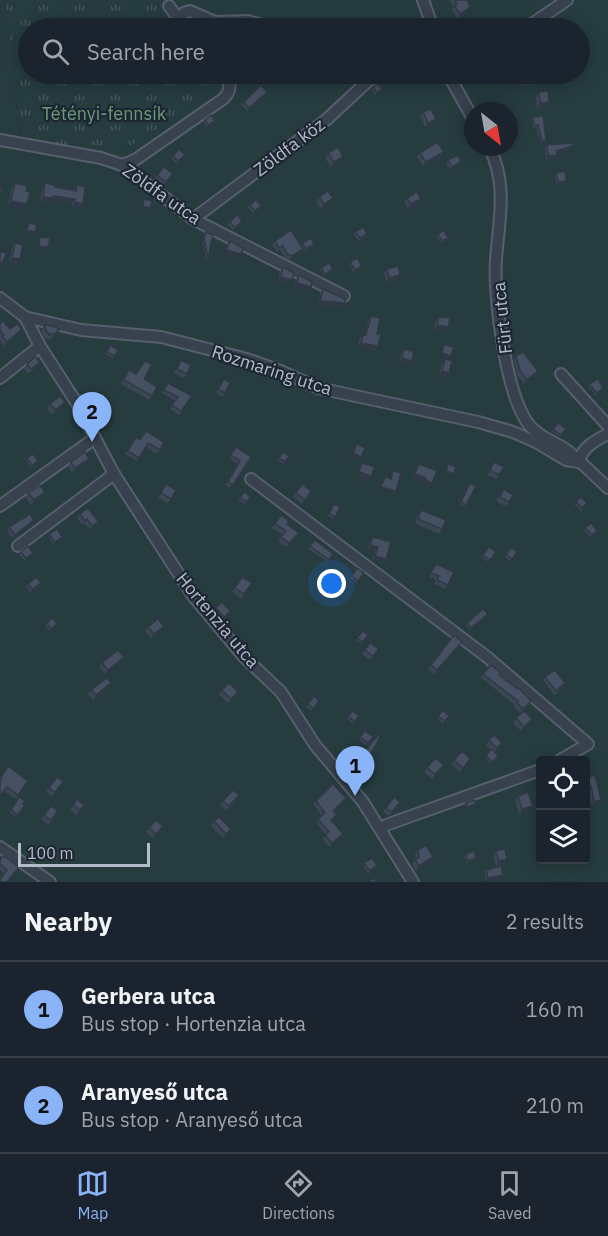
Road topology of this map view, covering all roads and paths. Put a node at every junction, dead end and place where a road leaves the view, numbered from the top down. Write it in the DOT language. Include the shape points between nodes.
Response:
graph roads {
  1 [pos="423,0"];
  2 [pos="567,0"];
  3 [pos="169,6"];
  4 [pos="177,18"];
  5 [pos="183,18"];
  6 [pos="206,18"];
  7 [pos="429,18"];
  8 [pos="541,18"];
  9 [pos="230,84"];
  10 [pos="365,84"];
  11 [pos="453,84"];
  12 [pos="464,103"];
  13 [pos="0,140"];
  14 [pos="493,156"];
  15 [pos="122,165"];
  16 [pos="193,219"];
  17 [pos="344,296"];
  18 [pos="0,298"];
  19 [pos="25,317"];
  20 [pos="40,346"];
  21 [pos="561,374"];
  22 [pos="0,378"];
  23 [pos="608,426"];
  24 [pos="608,434"];
  25 [pos="94,438"];
  26 [pos="579,462"];
  27 [pos="114,474"];
  28 [pos="251,479"];
  29 [pos="608,488"];
  30 [pos="0,506"];
  31 [pos="18,546"];
  32 [pos="567,756"];
  33 [pos="536,771"];
  34 [pos="381,828"];
  35 [pos="0,848"];
  36 [pos="50,882"];
  37 [pos="413,882"];
  1 -- 7 [label="street"];
  2 -- 8 [label="street"];
  3 -- 4 [label="street"];
  5 -- 6 [label="street" via="190,11"];
  9 -- 15 [label="street" via="223,99"];
  10 -- 16 [label="street, Zöldfa köz" via="326,120"];
  11 -- 12 [label="street"];
  13 -- 15 [label="street, Zöldfa utca"];
  14 -- 26 [label="street, Fürt utca" via="502,200 496,261 501,328 513,388 531,427"];
  15 -- 16 [label="street, Zöldfa utca"];
  16 -- 17 [label="street, Zöldfa utca"];
  18 -- 19 [label="street"];
  19 -- 20 [label="street, Hortenzia utca"];
  19 -- 26 [label="street, Rozmaring utca" via="81,330 161,337 247,358 318,388 513,432 566,460"];
  20 -- 22 [label="street"];
  20 -- 25 [label="street, Hortenzia utca"];
  21 -- 23 [label="street"];
  24 -- 26 [label="street" via="585,450"];
  25 -- 27 [label="street, Hortenzia utca"];
  25 -- 30 [label="street"];
  26 -- 29 [label="street, Rozmaring utca"];
  27 -- 31 [label="street"];
  27 -- 34 [label="street, Hortenzia utca" via="193,596 244,657 281,692 315,746"];
  28 -- 32 [label="street" via="469,644 588,744"];
  33 -- 34 [label="street"];
  34 -- 37 [label="street, Hortenzia utca"];
  35 -- 36 [label="street"];
}
